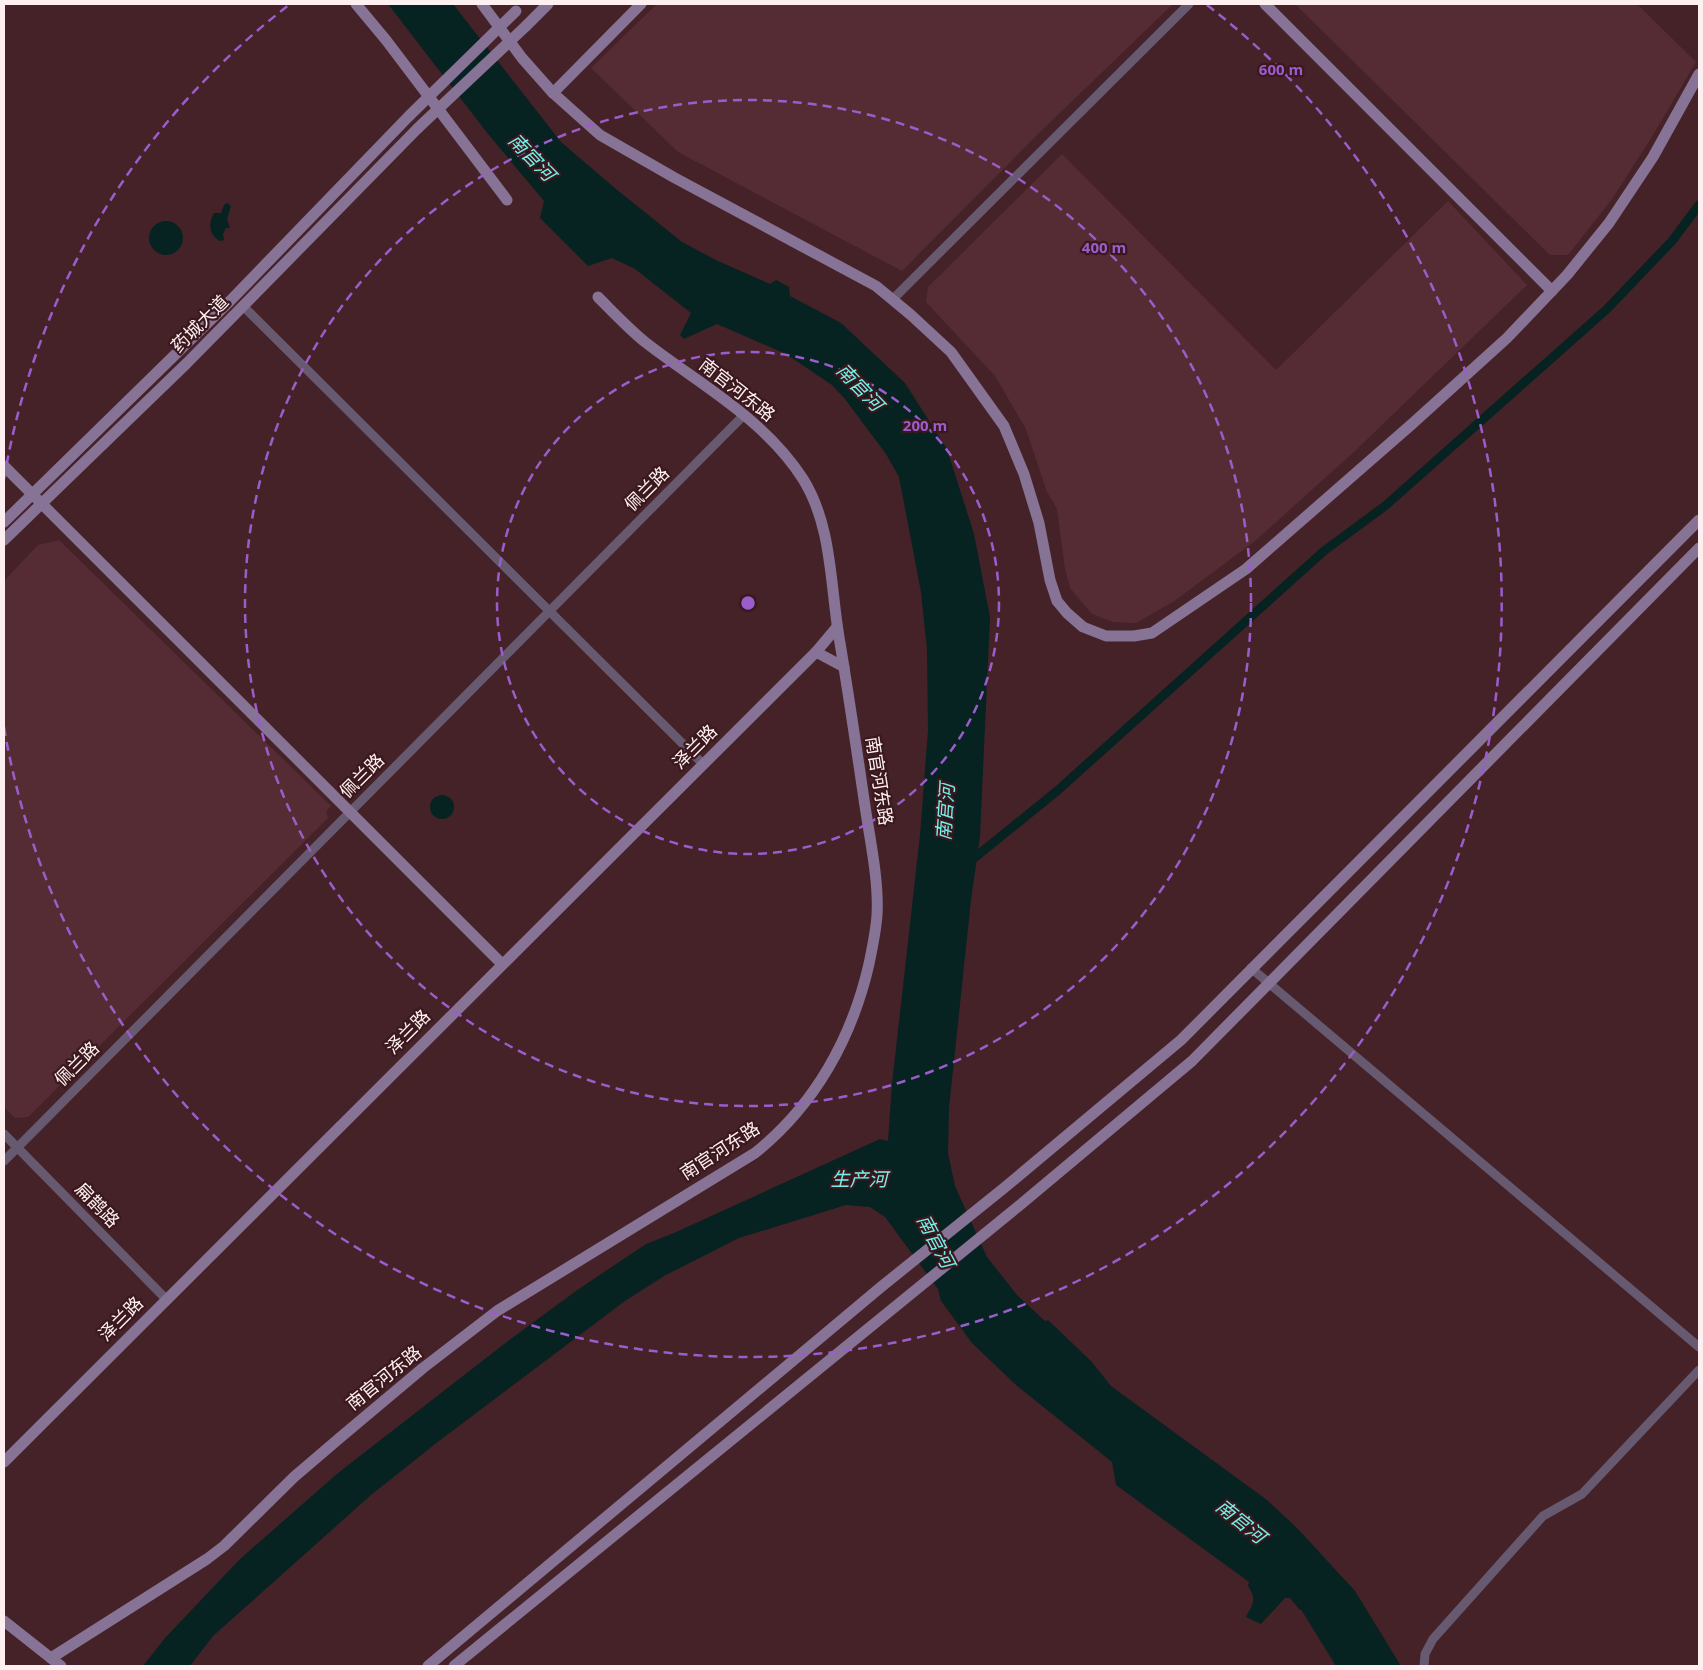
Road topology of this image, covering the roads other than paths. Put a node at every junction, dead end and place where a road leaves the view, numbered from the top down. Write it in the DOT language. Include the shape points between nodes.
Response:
graph roads {
  1 [pos="356,4"];
  2 [pos="482,4"];
  3 [pos="548,4"];
  4 [pos="642,4"];
  5 [pos="1189,4"];
  6 [pos="1265,4"];
  7 [pos="519,7"];
  8 [pos="1699,74"];
  9 [pos="553,93"];
  10 [pos="507,200"];
  11 [pos="1552,291"];
  12 [pos="598,297"];
  13 [pos="893,299"];
  14 [pos="243,306"];
  15 [pos="744,415"];
  16 [pos="4,466"];
  17 [pos="32,494"];
  18 [pos="42,505"];
  19 [pos="1699,520"];
  20 [pos="4,522"];
  21 [pos="4,540"];
  22 [pos="1699,548"];
  23 [pos="549,611"];
  24 [pos="837,627"];
  25 [pos="816,652"];
  26 [pos="844,667"];
  27 [pos="702,764"];
  28 [pos="350,811"];
  29 [pos="502,964"];
  30 [pos="1251,968"];
  31 [pos="1269,984"];
  32 [pos="4,1134"];
  33 [pos="18,1147"];
  34 [pos="4,1161"];
  35 [pos="166,1299"];
  36 [pos="1699,1348"];
  37 [pos="1699,1370"];
  38 [pos="4,1462"];
  39 [pos="4,1621"];
  40 [pos="50,1658"];
  41 [pos="61,1666"];
  42 [pos="428,1666"];
  43 [pos="454,1666"];
  44 [pos="1424,1666"];
  1 -- 10 [label="street"];
  2 -- 9 [label="street"];
  3 -- 14 [label="street, 药城大道, bridge" via="418,128"];
  4 -- 9 [label="street"];
  5 -- 13 [label="street"];
  6 -- 11 [label="street"];
  7 -- 17 [label="street, 药城大道, bridge" via="230,300"];
  8 -- 11 [label="street" via="1653,157 1609,224"];
  9 -- 13 [label="street" via="600,135 876,286"];
  11 -- 13 [label="street" via="1507,338 1246,569 1152,632 1134,636 1106,636 1083,627 1057,601 1039,523 1024,474 1004,426 951,352"];
  12 -- 15 [label="street, 南官河东路" via="643,340"];
  14 -- 18 [label="street, 药城大道"];
  14 -- 23 [label="street"];
  15 -- 23 [label="street, 佩兰路"];
  15 -- 24 [label="street, 南官河东路" via="763,430 783,453 802,478 816,505 825,534"];
  16 -- 17 [label="street"];
  17 -- 18 [label="street"];
  17 -- 20 [label="street, 药城大道"];
  18 -- 21 [label="street, 药城大道"];
  18 -- 28 [label="street"];
  19 -- 30 [label="street"];
  22 -- 31 [label="street"];
  23 -- 27 [label="street"];
  23 -- 28 [label="street, 佩兰路"];
  24 -- 25 [label="street, 泽兰路"];
  24 -- 26 [label="street, 南官河东路"];
  25 -- 26 [label="street"];
  25 -- 27 [label="street, 泽兰路"];
  26 -- 40 [label="street, 南官河东路" via="874,867 877,915 865,982 844,1040 798,1112 755,1153 497,1312 423,1368 294,1477 219,1550"];
  27 -- 29 [label="street, 泽兰路"];
  28 -- 29 [label="street"];
  28 -- 33 [label="street, 佩兰路"];
  29 -- 35 [label="street, 泽兰路"];
  30 -- 31 [label="street"];
  30 -- 42 [label="street" via="1181,1040"];
  31 -- 36 [label="street"];
  31 -- 43 [label="street" via="1192,1061 1020,1205"];
  32 -- 33 [label="street, 扁鹊路"];
  33 -- 34 [label="street, 佩兰路"];
  33 -- 35 [label="street, 扁鹊路"];
  35 -- 38 [label="street, 泽兰路"];
  37 -- 44 [label="street" via="1582,1494 1543,1516 1433,1639 1425,1654"];
  39 -- 40 [label="street"];
  40 -- 41 [label="street"];
}
